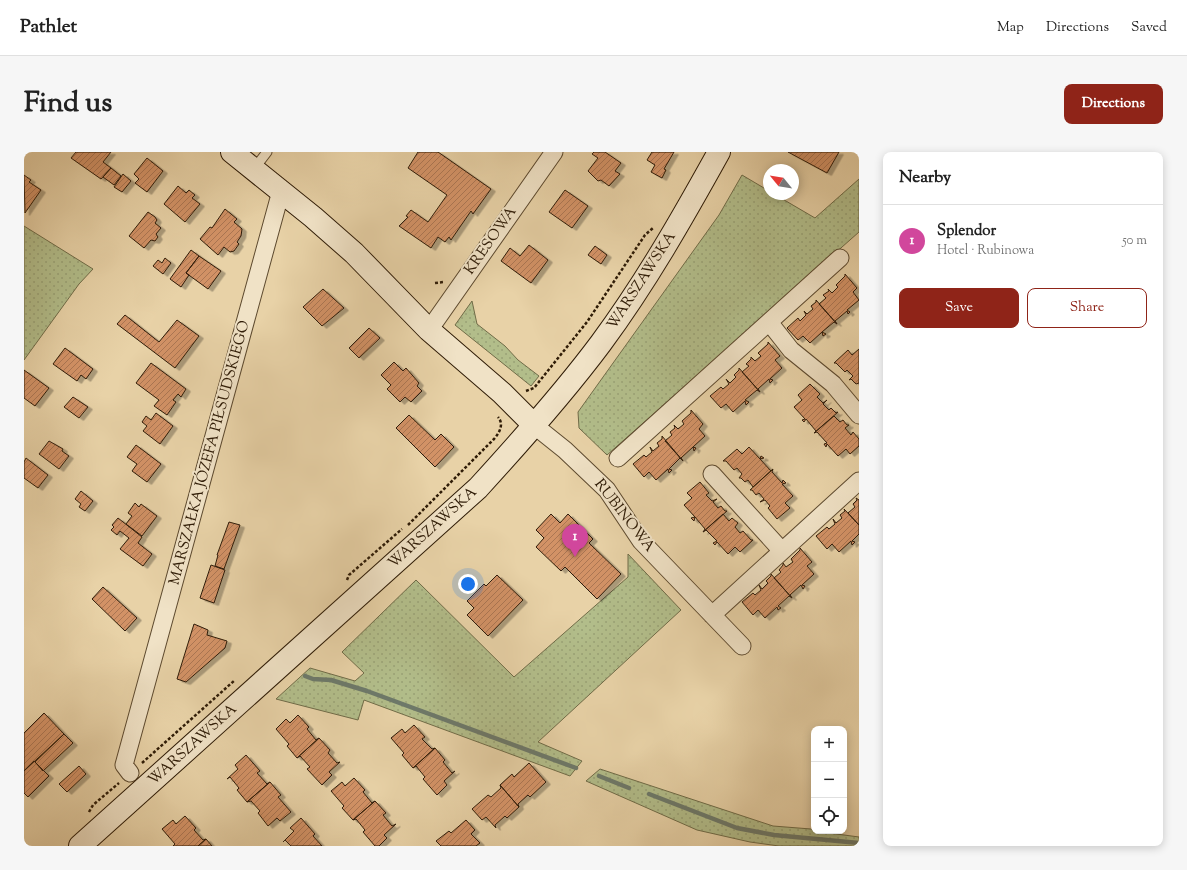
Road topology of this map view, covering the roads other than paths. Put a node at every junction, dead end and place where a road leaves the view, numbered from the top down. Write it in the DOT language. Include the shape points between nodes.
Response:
graph roads {
  1 [pos="232,152"];
  2 [pos="267,152"];
  3 [pos="554,152"];
  4 [pos="719,152"];
  5 [pos="254,169"];
  6 [pos="281,191"];
  7 [pos="840,258"];
  8 [pos="768,322"];
  9 [pos="429,330"];
  10 [pos="859,415"];
  11 [pos="535,426"];
  12 [pos="618,458"];
  13 [pos="712,474"];
  14 [pos="859,481"];
  15 [pos="782,551"];
  16 [pos="712,615"];
  17 [pos="742,646"];
  18 [pos="130,773"];
  19 [pos="80,846"];
  1 -- 5 [label="main road"];
  2 -- 5 [label="lane"];
  3 -- 9 [label="street, KRESOWA"];
  4 -- 11 [label="main road, WARSZAWSKA" via="671,237 602,342"];
  5 -- 6 [label="main road"];
  6 -- 9 [label="main road" via="354,253"];
  6 -- 18 [label="street, MARSZAŁKA JÓZEFA PIŁSUDSKIEGO" via="124,765"];
  7 -- 8 [label="street"];
  8 -- 10 [label="street" via="791,350 832,384"];
  8 -- 12 [label="street"];
  9 -- 11 [label="main road" via="502,393"];
  11 -- 16 [label="street, RUBINOWA" via="607,490 641,541"];
  11 -- 19 [label="main road, WARSZAWSKA" via="478,488"];
  13 -- 15 [label="street"];
  14 -- 15 [label="street"];
  15 -- 16 [label="street"];
  16 -- 17 [label="street, RUBINOWA"];
}
